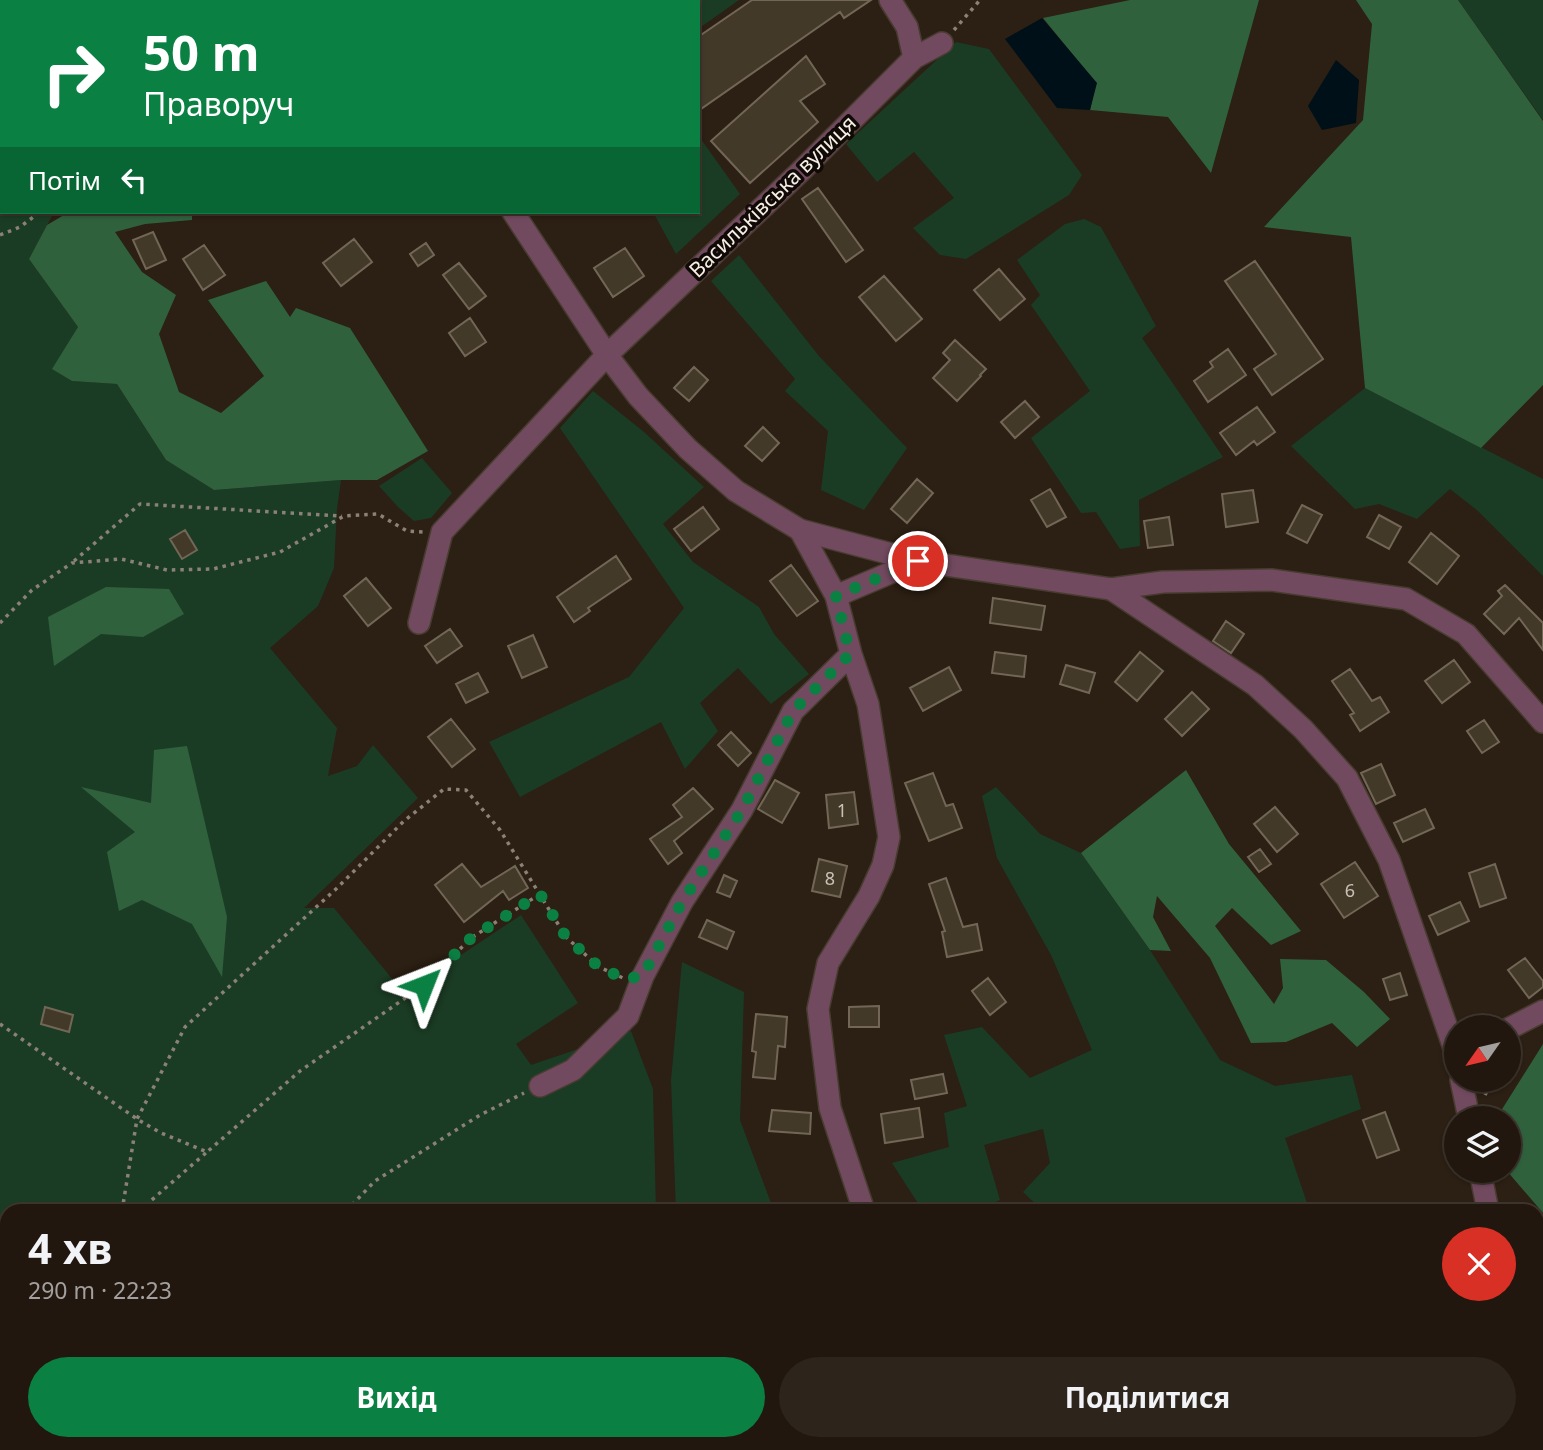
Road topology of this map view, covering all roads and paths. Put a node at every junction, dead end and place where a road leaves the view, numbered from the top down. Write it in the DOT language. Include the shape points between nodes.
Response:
graph roads {
  1 [pos="890,0"];
  2 [pos="980,0"];
  3 [pos="942,43"];
  4 [pos="914,58"];
  5 [pos="37,214"];
  6 [pos="514,214"];
  7 [pos="0,235"];
  8 [pos="607,355"];
  9 [pos="344,516"];
  10 [pos="800,530"];
  11 [pos="442,532"];
  12 [pos="918,561"];
  13 [pos="72,563"];
  14 [pos="1111,589"];
  15 [pos="836,596"];
  16 [pos="0,623"];
  17 [pos="419,623"];
  18 [pos="850,654"];
  19 [pos="1543,722"];
  20 [pos="540,894"];
  21 [pos="643,976"];
  22 [pos="1543,1011"];
  23 [pos="1444,1017"];
  24 [pos="1521,1022"];
  25 [pos="0,1024"];
  26 [pos="540,1086"];
  27 [pos="137,1119"];
  28 [pos="207,1152"];
  29 [pos="1482,1183"];
  30 [pos="123,1204"];
  31 [pos="147,1204"];
  32 [pos="353,1204"];
  33 [pos="862,1204"];
  34 [pos="1487,1204"];
  1 -- 4 [label="street" via="907,27"];
  2 -- 3 [label="path"];
  3 -- 4 [label="street, Васильківська вулиця"];
  4 -- 8 [label="street, Васильківська вулиця"];
  5 -- 7 [label="path"];
  6 -- 8 [label="street"];
  8 -- 10 [label="street" via="638,397 688,449 736,491"];
  8 -- 11 [label="street, Васильківська вулиця"];
  9 -- 11 [label="path" via="378,514 407,531"];
  9 -- 13 [label="path" via="280,552 214,569 167,570 121,559"];
  9 -- 13 [label="path" via="140,504"];
  10 -- 12 [label="street"];
  10 -- 15 [label="street"];
  11 -- 17 [label="street, Васильківська вулиця"];
  12 -- 14 [label="street"];
  12 -- 15 [label="street"];
  13 -- 16 [label="path" via="32,590"];
  14 -- 19 [label="street" via="1163,582 1272,580 1406,599 1466,634"];
  14 -- 23 [label="street" via="1255,685 1347,778 1389,860"];
  15 -- 18 [label="street"];
  18 -- 21 [label="street" via="793,711 742,810 682,902"];
  18 -- 33 [label="street" via="868,704 889,837 869,896 828,963 818,1009 830,1108"];
  20 -- 21 [label="path" via="566,937 599,967 625,979"];
  20 -- 27 [label="path" via="499,830 466,790 444,789 404,821 185,1027"];
  20 -- 28 [label="path" via="471,938 424,985 300,1071"];
  21 -- 26 [label="street" via="628,1016 573,1070"];
  22 -- 24 [label="street"];
  25 -- 27 [label="path"];
  26 -- 32 [label="path" via="480,1115 375,1181"];
  27 -- 28 [label="path"];
  27 -- 30 [label="path"];
  28 -- 31 [label="path"];
  29 -- 34 [label="street"];
}
